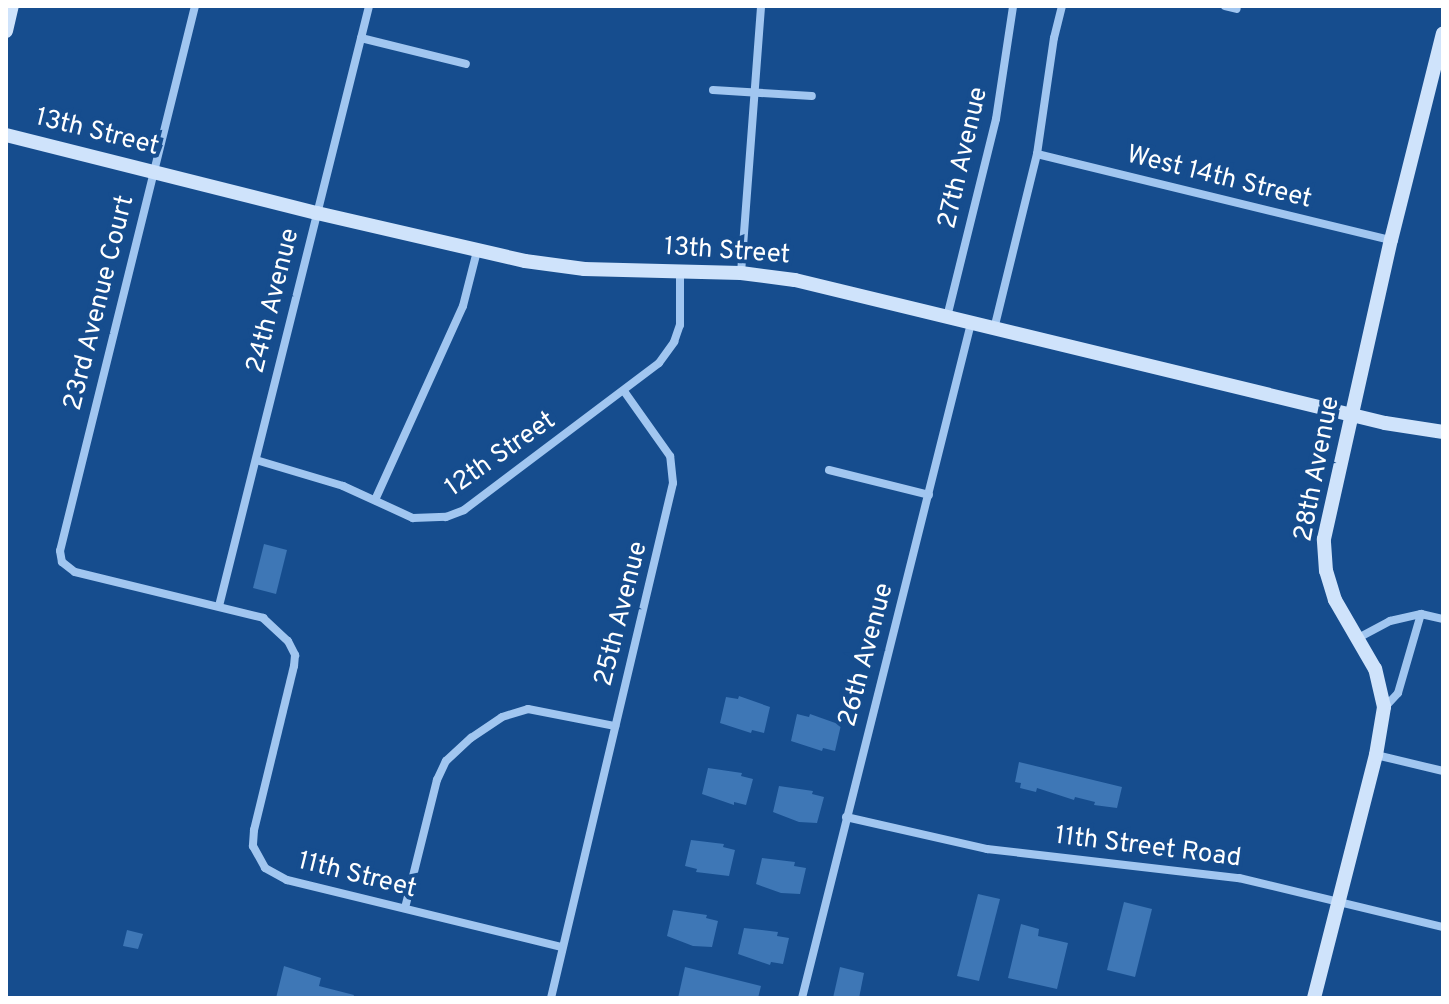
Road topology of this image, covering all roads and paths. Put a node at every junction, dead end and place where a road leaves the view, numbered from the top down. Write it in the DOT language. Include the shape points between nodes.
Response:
graph roads {
  1 [pos="12,6"];
  2 [pos="195,6"];
  3 [pos="369,6"];
  4 [pos="761,6"];
  5 [pos="1013,6"];
  6 [pos="1062,6"];
  7 [pos="1225,6"];
  8 [pos="1237,9"];
  9 [pos="6,31"];
  10 [pos="1443,33"];
  11 [pos="361,38"];
  12 [pos="466,64"];
  13 [pos="713,90"];
  14 [pos="754,93"];
  15 [pos="812,96"];
  16 [pos="6,135"];
  17 [pos="1037,154"];
  18 [pos="153,171"];
  19 [pos="317,213"];
  20 [pos="1391,240"];
  21 [pos="477,251"];
  22 [pos="680,270"];
  23 [pos="741,273"];
  24 [pos="947,317"];
  25 [pos="971,323"];
  26 [pos="994,329"];
  27 [pos="624,391"];
  28 [pos="1353,415"];
  29 [pos="1443,432"];
  30 [pos="256,460"];
  31 [pos="829,470"];
  32 [pos="929,495"];
  33 [pos="375,500"];
  34 [pos="219,606"];
  35 [pos="1421,614"];
  36 [pos="1443,619"];
  37 [pos="1360,637"];
  38 [pos="1384,707"];
  39 [pos="615,726"];
  40 [pos="1376,755"];
  41 [pos="1443,771"];
  42 [pos="846,817"];
  43 [pos="1337,902"];
  44 [pos="405,908"];
  45 [pos="1443,927"];
  46 [pos="562,947"];
  47 [pos="551,998"];
  48 [pos="802,998"];
  49 [pos="1314,998"];
  1 -- 9 [label="street"];
  2 -- 18 [label="street, 23rd Avenue Court"];
  3 -- 11 [label="street, 24th Avenue"];
  4 -- 14 [label="street"];
  5 -- 24 [label="street, 27th Avenue" via="996,119"];
  6 -- 17 [label="street"];
  7 -- 8 [label="street"];
  10 -- 20 [label="street, 28th Avenue"];
  11 -- 12 [label="street"];
  11 -- 19 [label="street, 24th Avenue"];
  13 -- 14 [label="street"];
  14 -- 15 [label="street"];
  14 -- 23 [label="street"];
  16 -- 18 [label="street, 13th Street"];
  17 -- 20 [label="street, West 14th Street"];
  17 -- 26 [label="street"];
  18 -- 19 [label="street, 13th Street"];
  18 -- 34 [label="street, 23rd Avenue Court" via="60,551 62,562 75,572"];
  19 -- 21 [label="street, 13th Street"];
  19 -- 30 [label="street, 24th Avenue"];
  20 -- 28 [label="street, 28th Avenue"];
  21 -- 22 [label="street, 13th Street" via="584,269"];
  21 -- 33 [label="street" via="463,306"];
  22 -- 23 [label="street, 13th Street"];
  22 -- 27 [label="street" via="681,314 674,342 659,363"];
  23 -- 24 [label="street, 13th Street" via="795,280"];
  24 -- 25 [label="street, 13th Street"];
  25 -- 26 [label="street, 13th Street"];
  25 -- 32 [label="street, 26th Avenue"];
  26 -- 28 [label="street, 13th Street"];
  27 -- 33 [label="street, 12th Street" via="464,510 446,517 413,518"];
  27 -- 39 [label="street, 25th Avenue" via="664,445 673,471"];
  28 -- 29 [label="street, 13th Street"];
  28 -- 37 [label="street, 28th Avenue" via="1324,539 1335,600"];
  30 -- 33 [label="street, 12th Street"];
  30 -- 34 [label="street, 24th Avenue"];
  31 -- 32 [label="street"];
  32 -- 42 [label="street, 26th Avenue"];
  34 -- 44 [label="street, 11th Street" via="263,618 281,631 295,655 254,830 253,846 260,860 287,880"];
  35 -- 36 [label="street"];
  35 -- 37 [label="street" via="1390,621"];
  35 -- 38 [label="street" via="1398,693"];
  37 -- 38 [label="street, 28th Avenue"];
  38 -- 40 [label="street, 28th Avenue"];
  39 -- 44 [label="street" via="528,709 502,717 471,738 446,761 437,780"];
  39 -- 46 [label="street, 25th Avenue"];
  40 -- 41 [label="street"];
  40 -- 43 [label="street, 28th Avenue"];
  42 -- 43 [label="street, 11th Street Road" via="991,850 1205,873"];
  42 -- 48 [label="street, 26th Avenue"];
  43 -- 45 [label="street, 11th Street Road"];
  43 -- 49 [label="street, 28th Avenue"];
  44 -- 46 [label="street, 11th Street"];
  46 -- 47 [label="street, 25th Avenue"];
}
